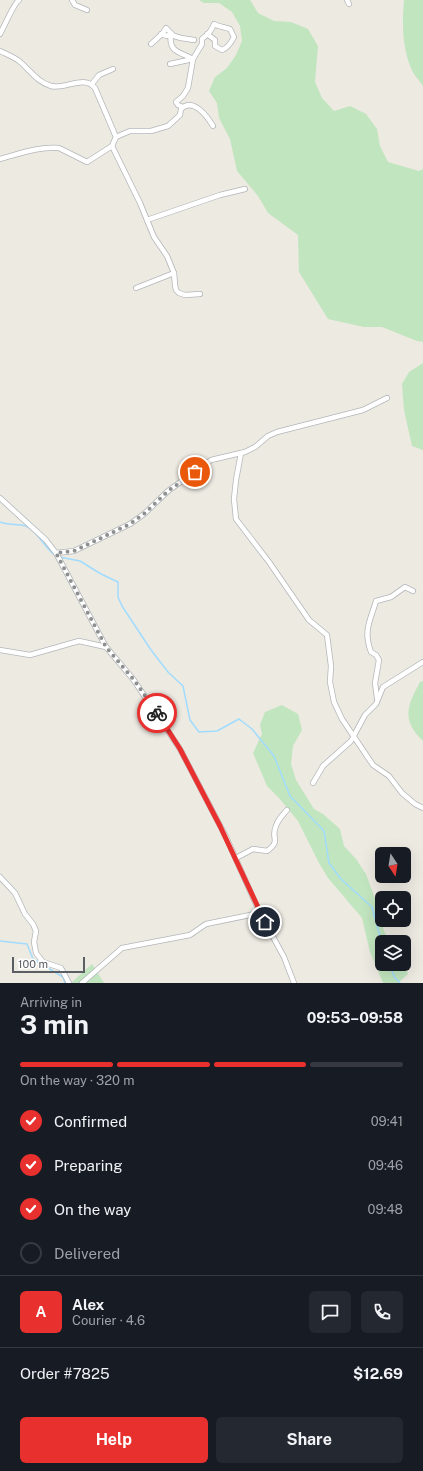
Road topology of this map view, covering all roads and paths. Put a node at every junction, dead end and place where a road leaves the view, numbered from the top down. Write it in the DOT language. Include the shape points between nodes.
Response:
graph roads {
  1 [pos="19,0"];
  2 [pos="72,0"];
  3 [pos="87,10"];
  4 [pos="0,34"];
  5 [pos="162,34"];
  6 [pos="207,34"];
  7 [pos="194,40"];
  8 [pos="151,44"];
  9 [pos="0,51"];
  10 [pos="193,59"];
  11 [pos="170,64"];
  12 [pos="113,69"];
  13 [pos="92,84"];
  14 [pos="183,107"];
  15 [pos="213,126"];
  16 [pos="116,137"];
  17 [pos="112,146"];
  18 [pos="0,159"];
  19 [pos="245,189"];
  20 [pos="147,220"];
  21 [pos="174,273"];
  22 [pos="136,288"];
  23 [pos="200,294"];
  24 [pos="387,398"];
  25 [pos="241,453"];
  26 [pos="0,498"];
  27 [pos="57,556"];
  28 [pos="412,591"];
  29 [pos="106,647"];
  30 [pos="0,650"];
  31 [pos="423,662"];
  32 [pos="378,699"];
  33 [pos="354,738"];
  34 [pos="313,783"];
  35 [pos="423,808"];
  36 [pos="287,810"];
  37 [pos="236,858"];
  38 [pos="0,877"];
  39 [pos="260,912"];
  40 [pos="69,983"];
  41 [pos="82,983"];
  42 [pos="294,983"];
  1 -- 4 [label="street"];
  2 -- 3 [label="street" via="75,5"];
  5 -- 7 [label="street" via="166,28 174,36"];
  5 -- 8 [label="street"];
  5 -- 10 [label="street" via="171,34 173,50"];
  6 -- 6 [label="street" via="214,24 230,29 234,37 222,50 215,46 215,40"];
  6 -- 10 [label="street"];
  9 -- 13 [label="street" via="19,61 34,76 50,86 86,82"];
  10 -- 11 [label="street"];
  10 -- 14 [label="street" via="188,88 176,102"];
  12 -- 13 [label="street" via="99,75"];
  13 -- 16 [label="street"];
  14 -- 15 [label="street" via="196,106"];
  14 -- 16 [label="street" via="180,115 168,126"];
  16 -- 17 [label="street"];
  17 -- 18 [label="street" via="87,162 59,148 34,150"];
  17 -- 20 [label="street"];
  19 -- 20 [label="street"];
  20 -- 21 [label="street"];
  21 -- 22 [label="street"];
  21 -- 23 [label="street" via="174,285 179,292 188,296"];
  24 -- 25 [label="street" via="363,410 277,432"];
  25 -- 27 [label="street" via="211,460 168,491 130,524 74,551"];
  25 -- 33 [label="street" via="234,499 236,519 309,620 327,635 334,702"];
  26 -- 27 [label="street" via="46,540"];
  27 -- 29 [label="street"];
  28 -- 32 [label="street" via="406,587 391,597 376,601 368,624 368,643 371,652 379,660 375,683"];
  29 -- 30 [label="street" via="78,641 30,655"];
  29 -- 37 [label="street" via="134,680 180,749"];
  31 -- 32 [label="street" via="383,687"];
  32 -- 33 [label="street" via="362,719"];
  33 -- 34 [label="street" via="323,766"];
  33 -- 35 [label="street" via="372,765 389,776 414,804"];
  36 -- 37 [label="street" via="275,826 274,845 267,851 253,849"];
  37 -- 39 [label="street"];
  38 -- 40 [label="street" via="15,893 33,924 36,931 36,953 43,962 61,968"];
  39 -- 41 [label="street" via="206,924 190,935 122,948"];
  39 -- 42 [label="street" via="284,957"];
}
